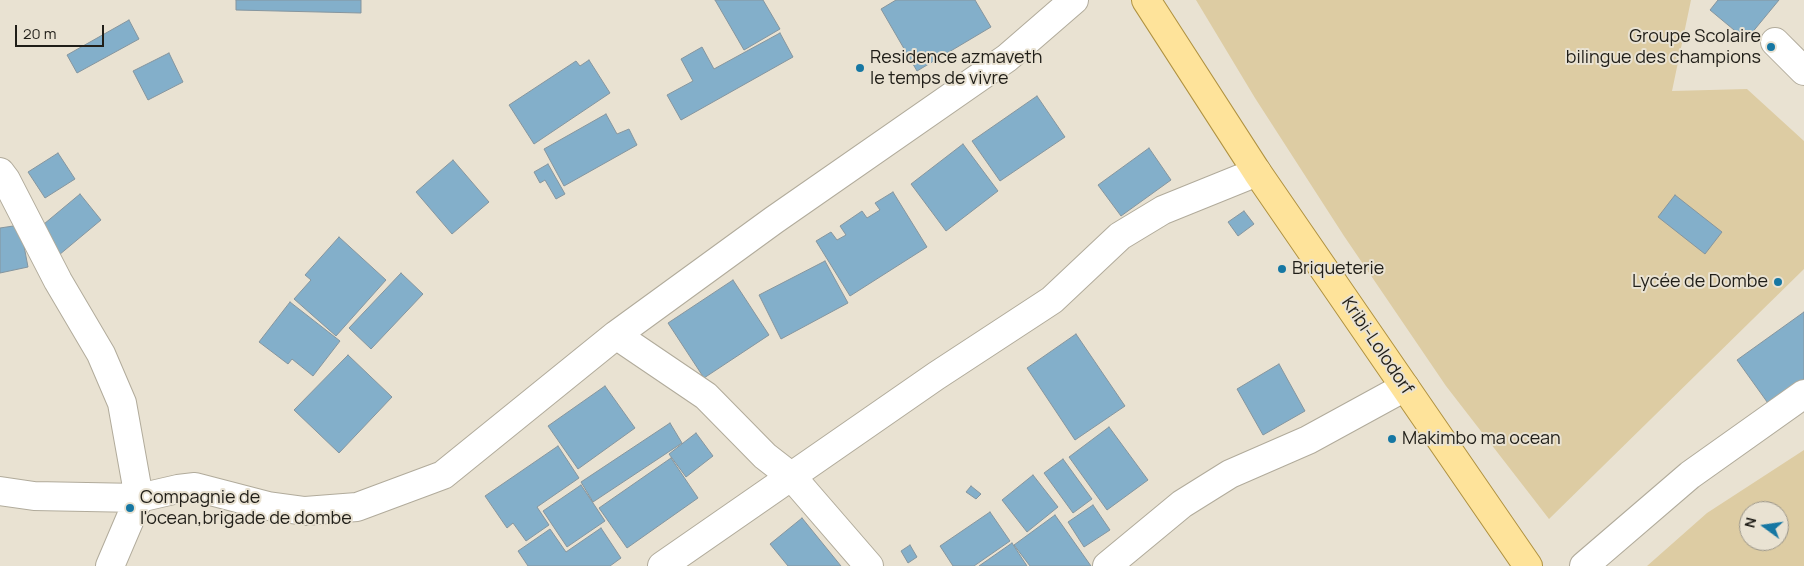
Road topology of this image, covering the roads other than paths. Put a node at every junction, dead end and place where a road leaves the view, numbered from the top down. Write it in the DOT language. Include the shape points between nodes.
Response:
graph roads {
  1 [pos="1074,0"];
  2 [pos="1146,0"];
  3 [pos="1775,42"];
  4 [pos="1804,71"];
  5 [pos="0,172"];
  6 [pos="1258,172"];
  7 [pos="616,335"];
  8 [pos="1405,387"];
  9 [pos="1804,394"];
  10 [pos="792,477"];
  11 [pos="0,491"];
  12 [pos="139,498"];
  13 [pos="110,566"];
  14 [pos="662,566"];
  15 [pos="869,566"];
  16 [pos="1107,566"];
  17 [pos="1528,566"];
  18 [pos="1584,566"];
  1 -- 7 [label="street" via="1007,58 774,220"];
  2 -- 6 [label="main road, Kribi-Lolodorf"];
  3 -- 4 [label="street"];
  5 -- 12 [label="street" via="101,354 122,403"];
  6 -- 8 [label="main road, Kribi-Lolodorf"];
  6 -- 10 [label="street" via="1163,210 1120,236 1052,300"];
  7 -- 10 [label="street" via="706,396 765,456"];
  7 -- 12 [label="street" via="443,475 357,507 304,511 268,506 195,487"];
  8 -- 16 [label="street" via="1308,440 1230,474 1182,504"];
  8 -- 17 [label="main road, Kribi-Lolodorf"];
  9 -- 18 [label="street" via="1690,475"];
  10 -- 14 [label="street"];
  10 -- 15 [label="street"];
  11 -- 12 [label="street" via="34,496"];
  12 -- 13 [label="street"];
}
